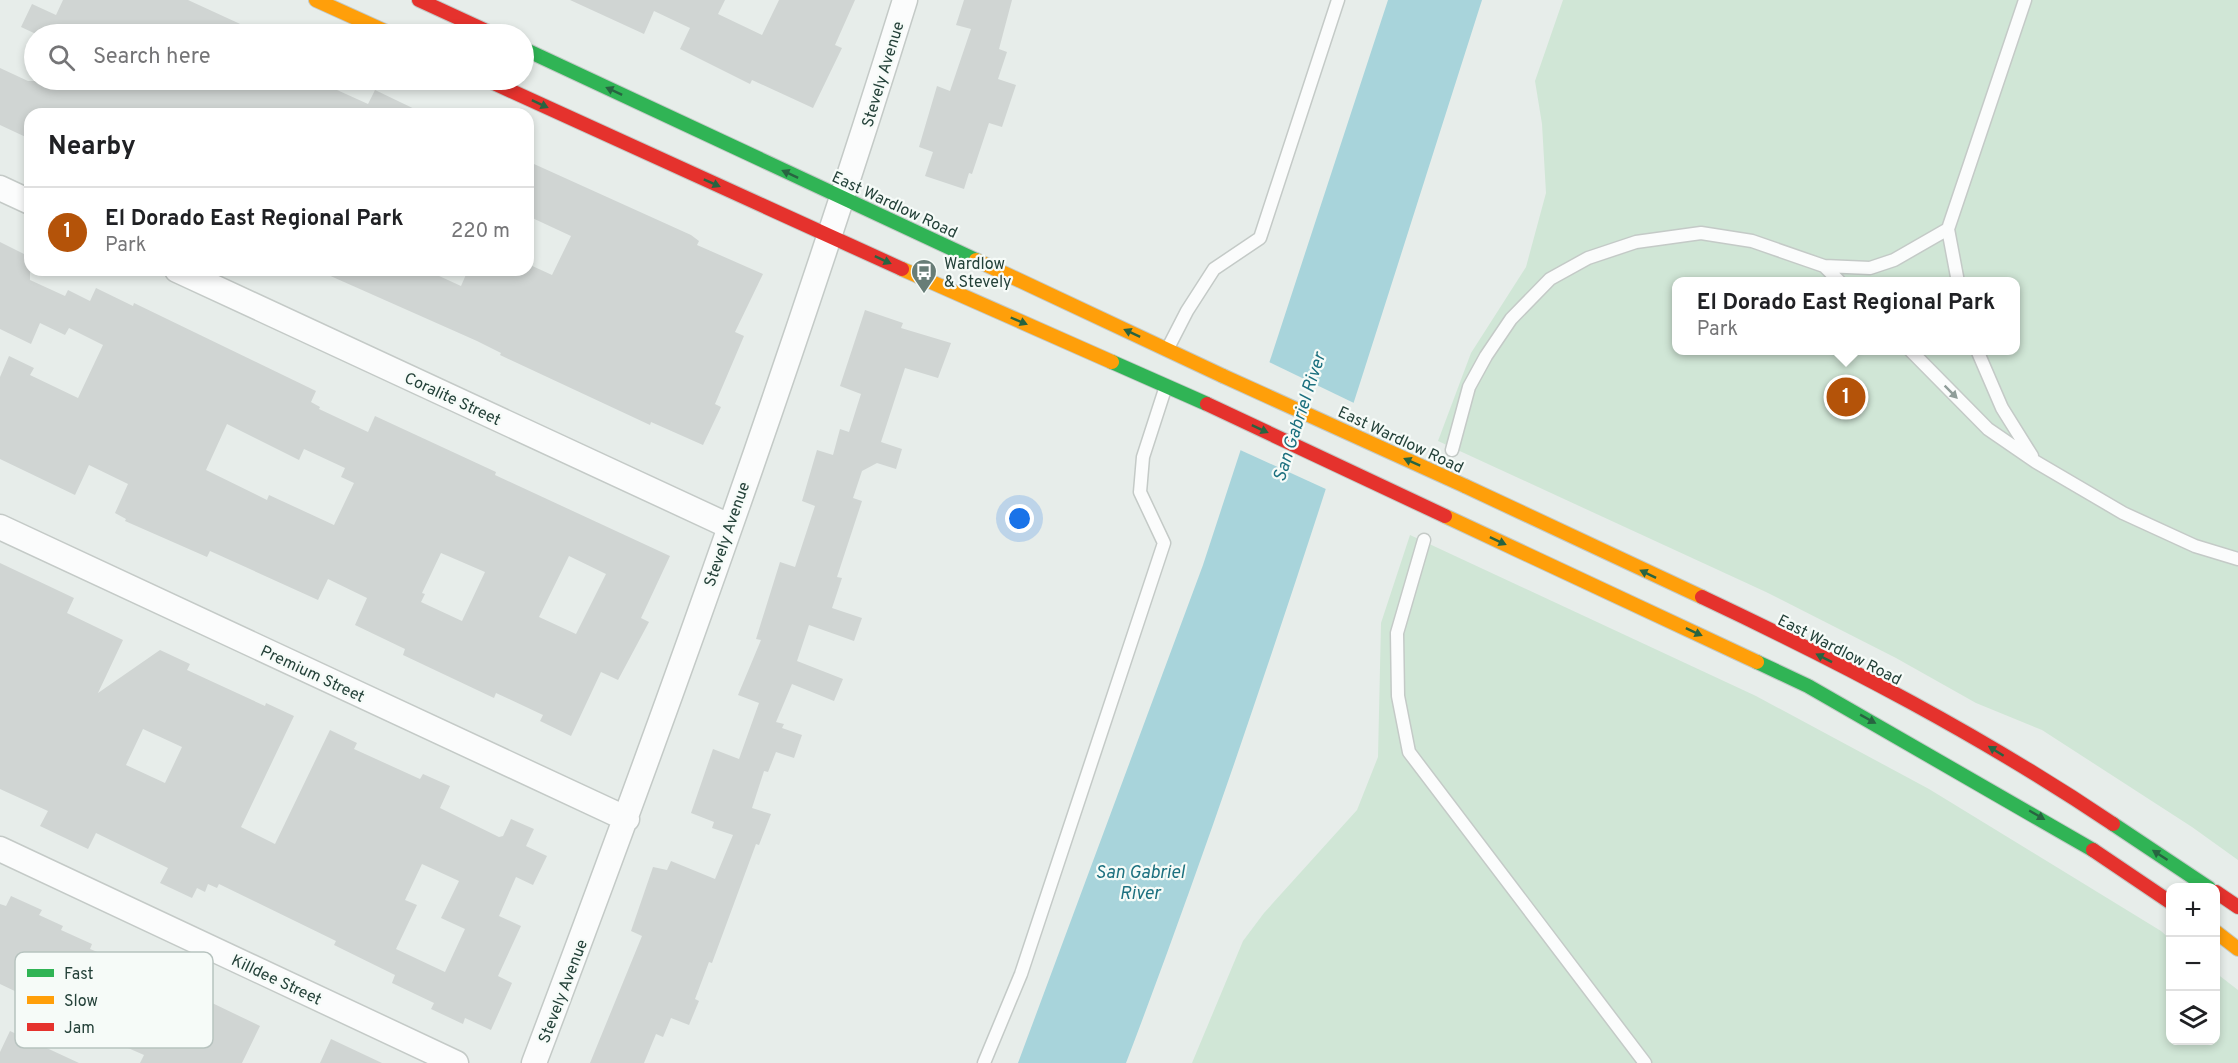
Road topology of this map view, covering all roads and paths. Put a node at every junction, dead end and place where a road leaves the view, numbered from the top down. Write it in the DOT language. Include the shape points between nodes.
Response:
graph roads {
  1 [pos="316,0"];
  2 [pos="419,0"];
  3 [pos="905,0"];
  4 [pos="1338,0"];
  5 [pos="2025,0"];
  6 [pos="369,24"];
  7 [pos="471,24"];
  8 [pos="534,54"];
  9 [pos="509,90"];
  10 [pos="0,188"];
  11 [pos="843,198"];
  12 [pos="24,199"];
  13 [pos="1948,229"];
  14 [pos="830,236"];
  15 [pos="1824,266"];
  16 [pos="190,276"];
  17 [pos="1835,277"];
  18 [pos="1957,277"];
  19 [pos="1167,349"];
  20 [pos="1914,355"];
  21 [pos="1979,355"];
  22 [pos="1166,385"];
  23 [pos="1452,450"];
  24 [pos="2036,462"];
  25 [pos="729,526"];
  26 [pos="0,527"];
  27 [pos="1424,540"];
  28 [pos="2238,559"];
  29 [pos="627,819"];
  30 [pos="0,849"];
  31 [pos="2201,883"];
  32 [pos="2220,895"];
  33 [pos="2166,899"];
  34 [pos="2236,905"];
  35 [pos="2220,935"];
  36 [pos="2238,949"];
  37 [pos="456,1063"];
  38 [pos="534,1063"];
  39 [pos="984,1063"];
  40 [pos="1645,1063"];
  1 -- 6 [label="main road"];
  2 -- 7 [label="main road"];
  3 -- 11 [label="street, Stevely Avenue"];
  4 -- 19 [label="lane" via="1260,238 1214,269"];
  5 -- 13 [label="lane"];
  11 -- 8 [label="main road, East Wardlow Road, one-way"];
  9 -- 14 [label="main road, one-way"];
  10 -- 12 [label="street"];
  11 -- 14 [label="street, Stevely Avenue"];
  19 -- 11 [label="main road, East Wardlow Road, one-way"];
  13 -- 15 [label="lane" via="1894,260 1870,268"];
  13 -- 18 [label="lane"];
  14 -- 22 [label="main road, one-way"];
  14 -- 25 [label="street, Stevely Avenue"];
  15 -- 17 [label="lane"];
  15 -- 23 [label="lane" via="1752,241 1701,233 1636,242 1588,258 1550,279 1511,319 1469,387"];
  16 -- 25 [label="street, Coralite Street"];
  31 -- 19 [label="main road, East Wardlow Road, one-way, bridge" via="1954,725 1788,640"];
  20 -- 24 [label="lane, one-way" via="1988,429"];
  21 -- 24 [label="lane" via="2002,408"];
  22 -- 33 [label="main road, one-way, bridge" via="1808,686 2074,837"];
  22 -- 39 [label="lane" via="1143,457 1140,492 1164,543 1022,974"];
  24 -- 28 [label="lane" via="2123,513 2195,546"];
  25 -- 29 [label="street, Stevely Avenue"];
  26 -- 29 [label="street, Premium Street"];
  27 -- 40 [label="lane" via="1397,633 1398,696 1409,752"];
  29 -- 38 [label="street, Stevely Avenue"];
  30 -- 37 [label="street, Killdee Street"];
  32 -- 34 [label="main road"];
  35 -- 36 [label="main road"];
}
